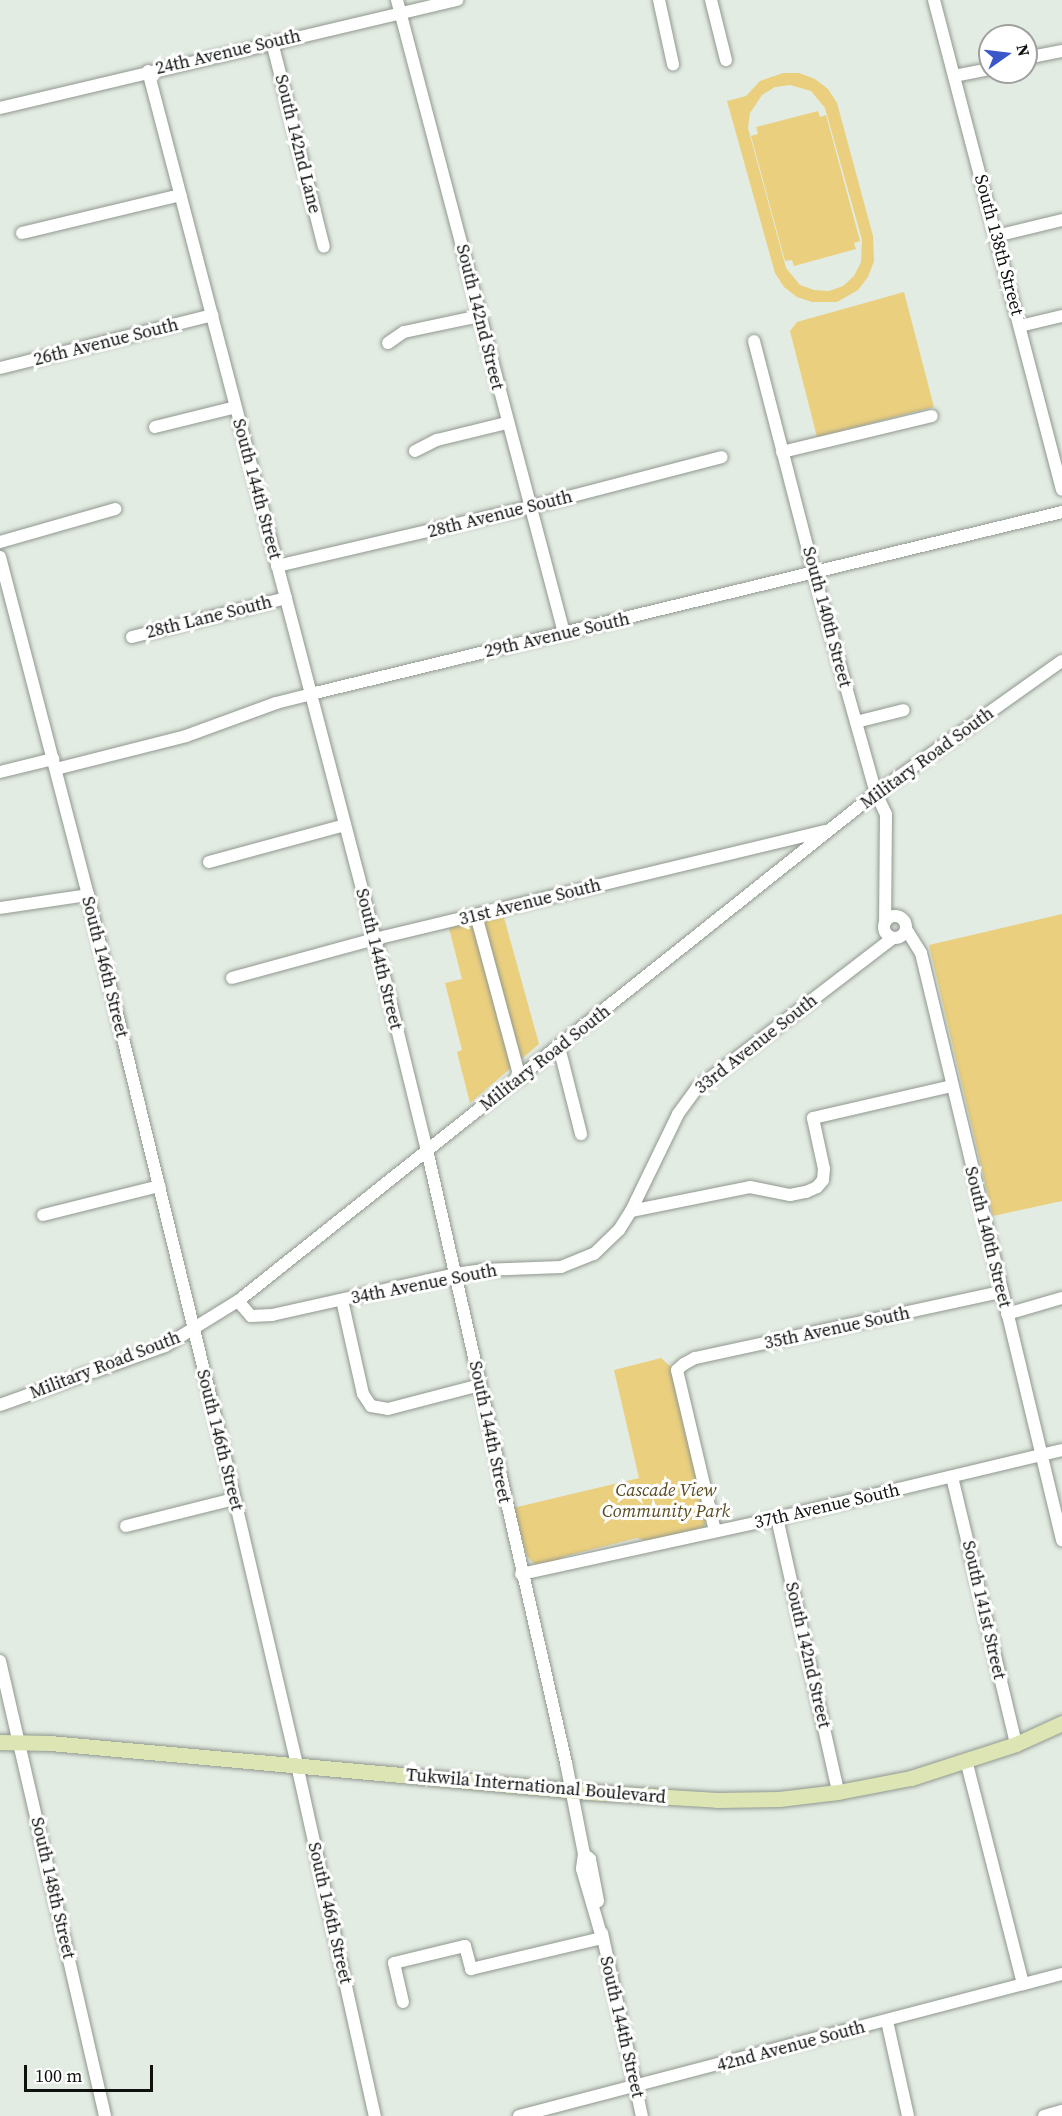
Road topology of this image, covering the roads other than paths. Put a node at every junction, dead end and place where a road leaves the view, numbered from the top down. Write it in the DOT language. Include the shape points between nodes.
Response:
graph roads {
  1 [pos="397,0"];
  2 [pos="456,0"];
  3 [pos="659,0"];
  4 [pos="711,0"];
  5 [pos="934,0"];
  6 [pos="400,13"];
  7 [pos="272,42"];
  8 [pos="1062,51"];
  9 [pos="1038,53"];
  10 [pos="726,60"];
  11 [pos="673,64"];
  12 [pos="148,71"];
  13 [pos="978,71"];
  14 [pos="954,76"];
  15 [pos="0,108"];
  16 [pos="180,195"];
  17 [pos="1062,220"];
  18 [pos="22,233"];
  19 [pos="996,236"];
  20 [pos="324,247"];
  21 [pos="212,315"];
  22 [pos="480,316"];
  23 [pos="1062,316"];
  24 [pos="1020,326"];
  25 [pos="754,341"];
  26 [pos="388,343"];
  27 [pos="0,368"];
  28 [pos="236,407"];
  29 [pos="932,416"];
  30 [pos="507,423"];
  31 [pos="155,428"];
  32 [pos="415,451"];
  33 [pos="782,452"];
  34 [pos="722,457"];
  35 [pos="1062,490"];
  36 [pos="530,507"];
  37 [pos="116,509"];
  38 [pos="1062,512"];
  39 [pos="0,542"];
  40 [pos="0,557"];
  41 [pos="277,566"];
  42 [pos="814,573"];
  43 [pos="4,593"];
  44 [pos="286,598"];
  45 [pos="564,633"];
  46 [pos="132,637"];
  47 [pos="1062,661"];
  48 [pos="311,694"];
  49 [pos="904,710"];
  50 [pos="856,722"];
  51 [pos="54,764"];
  52 [pos="0,772"];
  53 [pos="876,793"];
  54 [pos="345,825"];
  55 [pos="829,830"];
  56 [pos="209,862"];
  57 [pos="88,895"];
  58 [pos="0,908"];
  59 [pos="476,915"];
  60 [pos="896,930"];
  61 [pos="375,939"];
  62 [pos="232,978"];
  63 [pos="559,1047"];
  64 [pos="520,1078"];
  65 [pos="952,1086"];
  66 [pos="581,1134"];
  67 [pos="427,1150"];
  68 [pos="159,1186"];
  69 [pos="631,1211"];
  70 [pos="43,1215"];
  71 [pos="455,1274"];
  72 [pos="1001,1292"];
  73 [pos="1062,1298"];
  74 [pos="238,1300"];
  75 [pos="342,1300"];
  76 [pos="1007,1314"];
  77 [pos="194,1330"];
  78 [pos="480,1385"];
  79 [pos="0,1405"];
  80 [pos="1062,1450"];
  81 [pos="1041,1456"];
  82 [pos="952,1477"];
  83 [pos="234,1499"];
  84 [pos="777,1518"];
  85 [pos="126,1526"];
  86 [pos="715,1531"];
  87 [pos="1062,1540"];
  88 [pos="521,1574"];
  89 [pos="0,1661"];
  90 [pos="1062,1723"];
  91 [pos="0,1742"];
  92 [pos="19,1743"];
  93 [pos="1016,1744"];
  94 [pos="966,1760"];
  95 [pos="297,1765"];
  96 [pos="571,1791"];
  97 [pos="838,1792"];
  98 [pos="602,1938"];
  99 [pos="1062,1974"];
  100 [pos="1023,1984"];
  101 [pos="403,2002"];
  102 [pos="887,2021"];
  103 [pos="636,2087"];
  104 [pos="1062,2111"];
  105 [pos="105,2116"];
  106 [pos="375,2116"];
  107 [pos="519,2116"];
  108 [pos="642,2116"];
  109 [pos="908,2116"];
  110 [pos="1044,2116"];
  1 -- 6 [label="street, South 142nd Street"];
  2 -- 6 [label="street, 24th Avenue South"];
  3 -- 11 [label="street"];
  4 -- 10 [label="street"];
  5 -- 14 [label="street, South 138th Street"];
  6 -- 7 [label="street, 24th Avenue South"];
  6 -- 22 [label="street, South 142nd Street"];
  7 -- 12 [label="street, 24th Avenue South"];
  7 -- 20 [label="street, South 142nd Lane"];
  8 -- 9 [label="street"];
  12 -- 15 [label="street, 24th Avenue South"];
  12 -- 16 [label="street, South 144th Street"];
  13 -- 14 [label="street"];
  14 -- 19 [label="street, South 138th Street"];
  16 -- 18 [label="street"];
  16 -- 21 [label="street, South 144th Street"];
  17 -- 19 [label="street"];
  19 -- 24 [label="street, South 138th Street"];
  21 -- 27 [label="street, 26th Avenue South"];
  21 -- 28 [label="street, South 144th Street"];
  22 -- 26 [label="street" via="404,332"];
  22 -- 30 [label="street, South 142nd Street"];
  23 -- 24 [label="street"];
  24 -- 35 [label="street, South 138th Street"];
  25 -- 33 [label="street, South 140th Street"];
  28 -- 31 [label="street"];
  28 -- 41 [label="street, South 144th Street"];
  29 -- 33 [label="street"];
  30 -- 32 [label="street" via="437,440"];
  30 -- 36 [label="street, South 142nd Street"];
  33 -- 42 [label="street, South 140th Street"];
  34 -- 36 [label="street, 28th Avenue South"];
  36 -- 41 [label="street, 28th Avenue South"];
  36 -- 45 [label="street, South 142nd Street"];
  37 -- 39 [label="street"];
  38 -- 42 [label="street, 29th Avenue South"];
  40 -- 43 [label="street, South 146th Street"];
  41 -- 44 [label="street, South 144th Street"];
  42 -- 45 [label="street, 29th Avenue South"];
  42 -- 50 [label="street, South 140th Street"];
  43 -- 51 [label="street, South 146th Street"];
  44 -- 46 [label="street, 28th Lane South"];
  44 -- 48 [label="street, South 144th Street"];
  45 -- 48 [label="street, 29th Avenue South"];
  47 -- 53 [label="street, Military Road South"];
  48 -- 51 [label="street, 29th Avenue South" via="186,736"];
  48 -- 54 [label="street, South 144th Street"];
  49 -- 50 [label="street"];
  50 -- 53 [label="street, South 140th Street"];
  51 -- 52 [label="street, 29th Avenue South"];
  51 -- 57 [label="street, South 146th Street"];
  53 -- 55 [label="street, Military Road South"];
  53 -- 60 [label="street, South 140th Street" via="886,814 886,893"];
  54 -- 56 [label="street"];
  54 -- 61 [label="street, South 144th Street"];
  55 -- 59 [label="street, 31st Avenue South"];
  55 -- 63 [label="street, Military Road South"];
  57 -- 58 [label="street"];
  57 -- 68 [label="street, South 146th Street"];
  59 -- 61 [label="street, 31st Avenue South"];
  59 -- 64 [label="street"];
  60 -- 65 [label="street, South 140th Street" via="921,953"];
  60 -- 69 [label="street, 33rd Avenue South" via="868,958 696,1089 678,1114"];
  61 -- 62 [label="street, 31st Avenue South"];
  61 -- 67 [label="street, South 144th Street"];
  63 -- 64 [label="street, Military Road South"];
  63 -- 66 [label="street"];
  64 -- 67 [label="street, Military Road South"];
  65 -- 69 [label="street" via="813,1118 824,1169 823,1180 817,1187 790,1196 750,1187"];
  65 -- 72 [label="street, South 140th Street"];
  67 -- 71 [label="street, South 144th Street"];
  67 -- 74 [label="street, Military Road South"];
  68 -- 70 [label="street"];
  68 -- 77 [label="street, South 146th Street"];
  69 -- 71 [label="street, 34th Avenue South" via="607,1244 578,1261 549,1268"];
  71 -- 75 [label="street, 34th Avenue South"];
  71 -- 78 [label="street, South 144th Street"];
  72 -- 76 [label="street, South 140th Street"];
  72 -- 86 [label="street, 35th Avenue South" via="695,1358 677,1370"];
  73 -- 76 [label="street"];
  74 -- 75 [label="street, 34th Avenue South" via="251,1316 258,1316"];
  74 -- 77 [label="street, Military Road South"];
  75 -- 78 [label="street" via="363,1394 371,1406 388,1409"];
  76 -- 81 [label="street, South 140th Street"];
  77 -- 79 [label="street, Military Road South" via="129,1360"];
  77 -- 83 [label="street, South 146th Street"];
  78 -- 88 [label="street, South 144th Street"];
  80 -- 81 [label="street, 37th Avenue South"];
  81 -- 82 [label="street, 37th Avenue South"];
  81 -- 87 [label="street, South 140th Street"];
  82 -- 84 [label="street, 37th Avenue South"];
  82 -- 93 [label="street, South 141st Street"];
  83 -- 85 [label="street"];
  83 -- 95 [label="street, South 146th Street"];
  84 -- 86 [label="street, 37th Avenue South"];
  84 -- 97 [label="street, South 142nd Street"];
  86 -- 88 [label="street, 37th Avenue South"];
  88 -- 96 [label="street, South 144th Street"];
  89 -- 92 [label="street, South 148th Street"];
  90 -- 93 [label="main road, Tukwila International Boulevard"];
  91 -- 92 [label="main road, Tukwila International Boulevard"];
  92 -- 95 [label="main road, Tukwila International Boulevard"];
  92 -- 105 [label="street, South 148th Street"];
  93 -- 94 [label="main road, Tukwila International Boulevard"];
  94 -- 97 [label="main road, Tukwila International Boulevard" via="911,1778"];
  94 -- 100 [label="street"];
  95 -- 96 [label="main road, Tukwila International Boulevard"];
  95 -- 106 [label="street, South 146th Street"];
  96 -- 97 [label="main road, Tukwila International Boulevard" via="717,1800 779,1799"];
  96 -- 98 [label="street, South 144th Street" via="584,1854 582,1869"];
  98 -- 101 [label="street" via="471,1969 465,1946 394,1963"];
  98 -- 103 [label="street, South 144th Street"];
  99 -- 100 [label="street, 42nd Avenue South"];
  100 -- 102 [label="street, 42nd Avenue South"];
  102 -- 103 [label="street, 42nd Avenue South"];
  102 -- 109 [label="street"];
  103 -- 107 [label="street, 42nd Avenue South"];
  103 -- 108 [label="street, South 144th Street"];
  104 -- 110 [label="street"];
}
